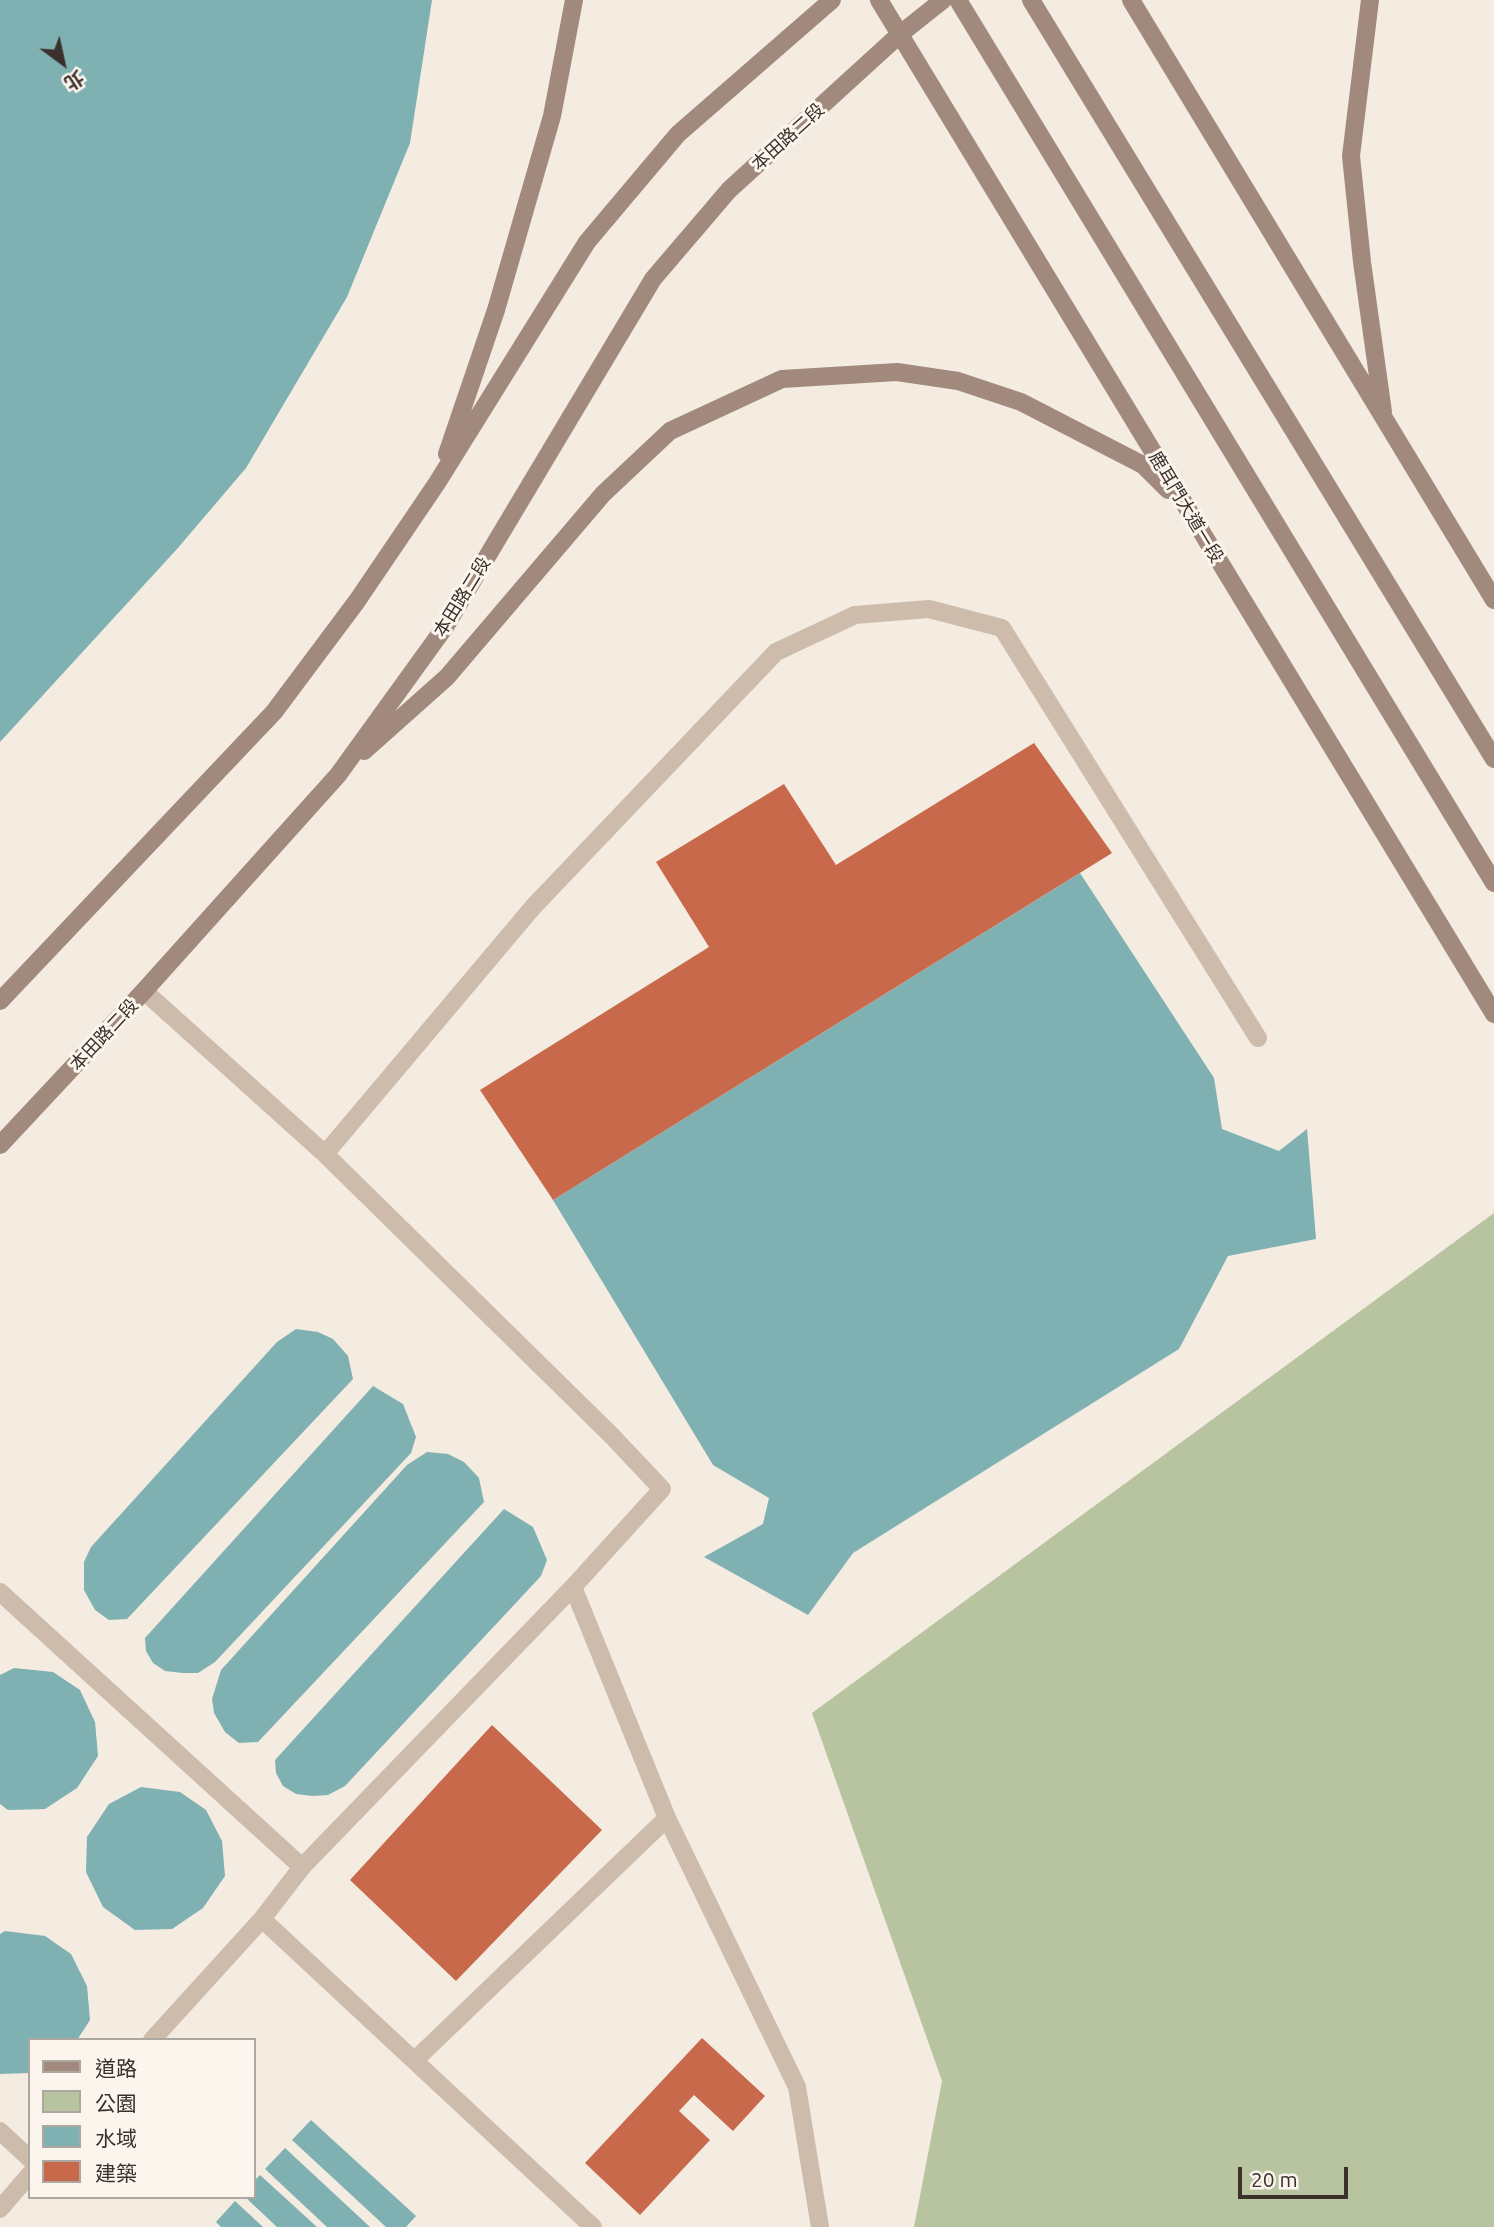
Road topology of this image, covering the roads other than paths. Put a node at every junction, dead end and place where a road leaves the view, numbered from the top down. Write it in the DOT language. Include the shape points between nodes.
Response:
graph roads {
  1 [pos="574,0"];
  2 [pos="832,0"];
  3 [pos="879,0"];
  4 [pos="943,0"];
  5 [pos="958,0"];
  6 [pos="1031,0"];
  7 [pos="1131,0"];
  8 [pos="1370,0"];
  9 [pos="899,35"];
  10 [pos="1384,419"];
  11 [pos="437,483"];
  12 [pos="1192,516"];
  13 [pos="1494,600"];
  14 [pos="1494,759"];
  15 [pos="338,775"];
  16 [pos="1494,883"];
  17 [pos="144,991"];
  18 [pos="0,1001"];
  19 [pos="1494,1014"];
  20 [pos="1258,1038"];
  21 [pos="0,1145"];
  22 [pos="325,1154"];
  23 [pos="573,1587"];
  24 [pos="0,1592"];
  25 [pos="667,1818"];
  26 [pos="302,1867"];
  27 [pos="262,1919"];
  28 [pos="154,2038"];
  29 [pos="415,2060"];
  30 [pos="0,2131"];
  31 [pos="28,2157"];
  32 [pos="28,2176"];
  33 [pos="0,2209"];
  34 [pos="593,2227"];
  35 [pos="820,2227"];
  1 -- 11 [label="street" via="552,116 496,310"];
  2 -- 11 [label="street" via="678,134 587,242"];
  3 -- 9 [label="street, 鹿耳門大道一段"];
  4 -- 9 [label="street, 本田路二段"];
  5 -- 16 [label="street"];
  6 -- 14 [label="street"];
  7 -- 10 [label="street"];
  8 -- 10 [label="street" via="1351,156"];
  9 -- 12 [label="street, 鹿耳門大道一段"];
  9 -- 15 [label="street, 本田路二段" via="729,190 653,279 445,627"];
  10 -- 13 [label="street"];
  11 -- 18 [label="street" via="274,712"];
  12 -- 15 [label="street" via="1143,465 1021,402 958,381 897,372 782,379 670,431 603,494 447,677"];
  12 -- 19 [label="street, 鹿耳門大道一段"];
  15 -- 17 [label="street, 本田路二段"];
  17 -- 21 [label="street, 本田路二段"];
  17 -- 22 [label="lane"];
  20 -- 22 [label="lane" via="1002,628 929,609 855,615 776,652 533,908"];
  22 -- 23 [label="lane" via="662,1489"];
  23 -- 25 [label="lane"];
  23 -- 26 [label="lane"];
  24 -- 26 [label="lane"];
  25 -- 29 [label="lane"];
  25 -- 35 [label="lane" via="797,2087"];
  26 -- 27 [label="lane"];
  27 -- 28 [label="lane"];
  27 -- 29 [label="lane"];
  29 -- 34 [label="lane"];
  30 -- 31 [label="lane"];
  32 -- 33 [label="lane"];
}
